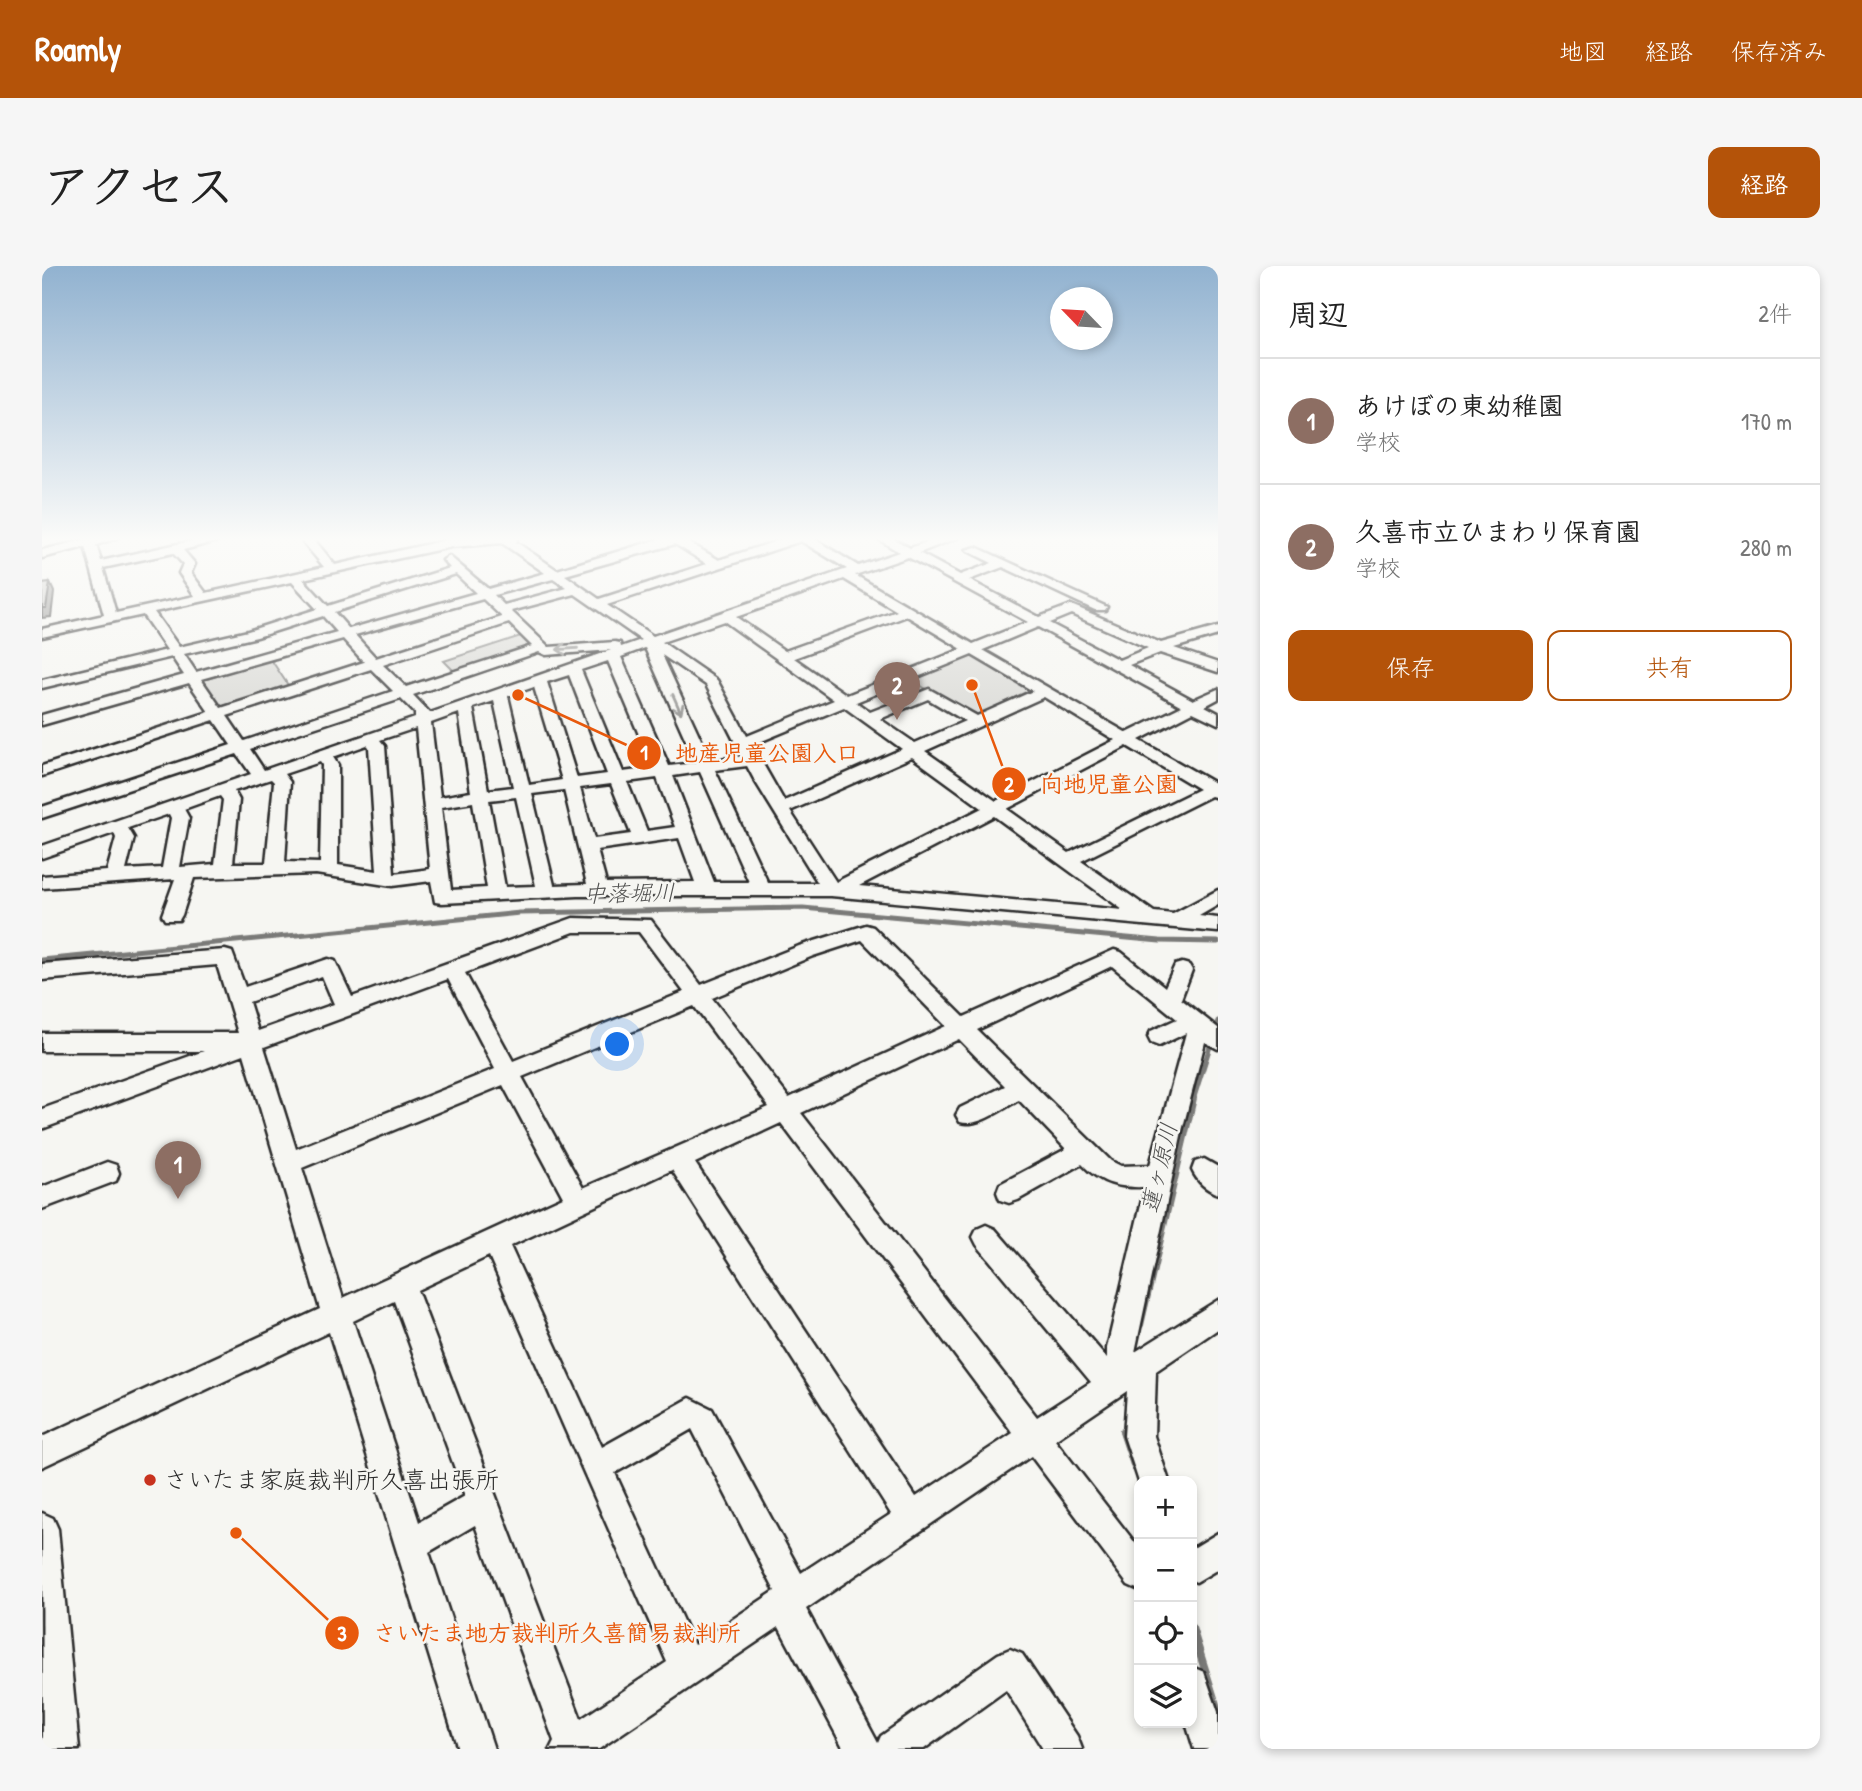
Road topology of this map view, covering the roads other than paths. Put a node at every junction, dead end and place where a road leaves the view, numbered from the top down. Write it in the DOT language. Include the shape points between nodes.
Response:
graph roads {
  1 [pos="108,606"];
  2 [pos="162,606"];
  3 [pos="321,606"];
  4 [pos="333,606"];
  5 [pos="442,606"];
  6 [pos="497,606"];
  7 [pos="528,606"];
  8 [pos="599,606"];
  9 [pos="751,606"];
  10 [pos="902,606"];
  11 [pos="1008,606"];
  12 [pos="1100,606"];
  13 [pos="146,610"];
  14 [pos="325,610"];
  15 [pos="909,611"];
  16 [pos="506,614"];
  17 [pos="725,615"];
  18 [pos="111,618"];
  19 [pos="1038,623"];
  20 [pos="1105,624"];
  21 [pos="1218,631"];
  22 [pos="42,633"];
  23 [pos="347,634"];
  24 [pos="646,643"];
  25 [pos="542,647"];
  26 [pos="1160,648"];
  27 [pos="973,649"];
  28 [pos="174,652"];
  29 [pos="612,655"];
  30 [pos="783,657"];
  31 [pos="372,662"];
  32 [pos="1118,665"];
  33 [pos="1215,665"];
  34 [pos="573,668"];
  35 [pos="192,678"];
  36 [pos="539,680"];
  37 [pos="42,684"];
  38 [pos="1045,691"];
  39 [pos="402,693"];
  40 [pos="1218,693"];
  41 [pos="500,694"];
  42 [pos="846,701"];
  43 [pos="1193,705"];
  44 [pos="465,706"];
  45 [pos="215,714"];
  46 [pos="868,718"];
  47 [pos="1218,719"];
  48 [pos="42,720"];
  49 [pos="423,720"];
  50 [pos="977,722"];
  51 [pos="370,739"];
  52 [pos="1126,739"];
  53 [pos="743,743"];
  54 [pos="239,748"];
  55 [pos="913,751"];
  56 [pos="323,755"];
  57 [pos="752,760"];
  58 [pos="705,766"];
  59 [pos="42,772"];
  60 [pos="663,772"];
  61 [pos="267,774"];
  62 [pos="618,778"];
  63 [pos="571,784"];
  64 [pos="224,789"];
  65 [pos="525,790"];
  66 [pos="1215,791"];
  67 [pos="479,796"];
  68 [pos="430,803"];
  69 [pos="174,807"];
  70 [pos="993,808"];
  71 [pos="781,809"];
  72 [pos="42,813"];
  73 [pos="118,826"];
  74 [pos="686,831"];
  75 [pos="640,838"];
  76 [pos="588,846"];
  77 [pos="42,852"];
  78 [pos="1067,861"];
  79 [pos="275,868"];
  80 [pos="223,870"];
  81 [pos="329,870"];
  82 [pos="178,873"];
  83 [pos="439,874"];
  84 [pos="115,877"];
  85 [pos="383,879"];
  86 [pos="42,882"];
  87 [pos="707,888"];
  88 [pos="761,888"];
  89 [pos="598,890"];
  90 [pos="833,890"];
  91 [pos="546,891"];
  92 [pos="496,895"];
  93 [pos="1218,896"];
  94 [pos="172,915"];
  95 [pos="1150,919"];
  96 [pos="1175,922"];
  97 [pos="1218,925"];
  98 [pos="453,970"];
  99 [pos="1182,970"];
  100 [pos="42,972"];
  101 [pos="699,994"];
  102 [pos="236,998"];
  103 [pos="1170,1001"];
  104 [pos="346,1008"];
  105 [pos="964,1028"];
  106 [pos="1204,1029"];
  107 [pos="1159,1037"];
  108 [pos="42,1042"];
  109 [pos="251,1043"];
  110 [pos="509,1072"];
  111 [pos="1022,1088"];
  112 [pos="787,1111"];
  113 [pos="968,1115"];
  114 [pos="42,1119"];
  115 [pos="1084,1151"];
  116 [pos="677,1156"];
  117 [pos="288,1163"];
  118 [pos="107,1173"];
  119 [pos="1161,1176"];
  120 [pos="1009,1192"];
  121 [pos="42,1198"];
  122 [pos="578,1202"];
  123 [pos="986,1237"];
  124 [pos="495,1241"];
  125 [pos="401,1284"];
  126 [pos="336,1313"];
  127 [pos="1218,1313"];
  128 [pos="1125,1376"];
  129 [pos="1035,1438"];
  130 [pos="42,1451"];
  131 [pos="596,1467"];
  132 [pos="1152,1476"];
  133 [pos="483,1503"];
  134 [pos="912,1519"];
  135 [pos="42,1530"];
  136 [pos="412,1544"];
  137 [pos="1218,1549"];
  138 [pos="1197,1565"];
  139 [pos="1134,1567"];
  140 [pos="791,1600"];
  141 [pos="47,1656"];
  142 [pos="687,1669"];
  143 [pos="1197,1700"];
  144 [pos="571,1747"];
  145 [pos="61,1749"];
  146 [pos="476,1749"];
  147 [pos="863,1749"];
  148 [pos="894,1749"];
  149 [pos="1064,1749"];
  150 [pos="1212,1749"];
  1 -- 18 [label="street"];
  2 -- 13 [label="street"];
  3 -- 14 [label="street"];
  4 -- 14 [label="street"];
  5 -- 23 [label="street"];
  6 -- 16 [label="street"];
  7 -- 16 [label="street"];
  8 -- 24 [label="street"];
  9 -- 17 [label="street"];
  10 -- 15 [label="street"];
  11 -- 19 [label="street"];
  12 -- 20 [label="street" via="1122,616"];
  13 -- 18 [label="street"];
  13 -- 28 [label="street"];
  14 -- 23 [label="street"];
  14 -- 28 [label="street" via="252,634"];
  15 -- 27 [label="street"];
  15 -- 30 [label="street"];
  16 -- 25 [label="street"];
  16 -- 31 [label="street"];
  17 -- 24 [label="street"];
  17 -- 30 [label="street"];
  18 -- 22 [label="street"];
  19 -- 20 [label="street" via="1071,609"];
  19 -- 27 [label="street"];
  19 -- 32 [label="street"];
  20 -- 26 [label="street"];
  21 -- 26 [label="street"];
  23 -- 31 [label="street"];
  23 -- 35 [label="street"];
  24 -- 25 [label="street, one-way" via="546,651"];
  24 -- 29 [label="street"];
  24 -- 53 [label="street" via="712,683"];
  24 -- 58 [label="street, one-way"];
  25 -- 39 [label="street"];
  26 -- 32 [label="street"];
  26 -- 33 [label="street"];
  27 -- 38 [label="street"];
  27 -- 42 [label="street"];
  28 -- 35 [label="street"];
  28 -- 37 [label="street"];
  29 -- 34 [label="street"];
  29 -- 60 [label="street"];
  30 -- 42 [label="street"];
  31 -- 39 [label="street"];
  31 -- 45 [label="street"];
  32 -- 43 [label="street"];
  34 -- 36 [label="street"];
  34 -- 62 [label="street"];
  35 -- 45 [label="street"];
  35 -- 48 [label="street"];
  36 -- 41 [label="street"];
  36 -- 63 [label="street"];
  38 -- 50 [label="street"];
  38 -- 52 [label="street"];
  39 -- 49 [label="street" via="422,712"];
  39 -- 54 [label="street"];
  40 -- 43 [label="street"];
  41 -- 44 [label="street"];
  41 -- 65 [label="street"];
  42 -- 46 [label="street"];
  42 -- 53 [label="street"];
  43 -- 47 [label="street"];
  43 -- 52 [label="street"];
  44 -- 49 [label="street"];
  44 -- 67 [label="street"];
  45 -- 54 [label="street"];
  45 -- 59 [label="street"];
  46 -- 50 [label="street" via="929,693"];
  46 -- 55 [label="street"];
  49 -- 51 [label="street"];
  49 -- 68 [label="street"];
  50 -- 55 [label="street"];
  51 -- 56 [label="street"];
  51 -- 85 [label="street" via="377,746"];
  52 -- 66 [label="street"];
  52 -- 70 [label="street"];
  53 -- 57 [label="street"];
  54 -- 61 [label="street"];
  54 -- 72 [label="street"];
  55 -- 70 [label="street"];
  55 -- 71 [label="street"];
  56 -- 61 [label="street"];
  56 -- 81 [label="street" via="330,765"];
  57 -- 58 [label="street"];
  57 -- 71 [label="street"];
  58 -- 60 [label="street"];
  58 -- 88 [label="street"];
  60 -- 62 [label="street"];
  60 -- 74 [label="street"];
  61 -- 64 [label="street"];
  61 -- 79 [label="street" via="282,782"];
  62 -- 63 [label="street"];
  62 -- 75 [label="street"];
  63 -- 65 [label="street"];
  63 -- 76 [label="street"];
  64 -- 69 [label="street"];
  64 -- 80 [label="street" via="231,800"];
  65 -- 67 [label="street"];
  65 -- 91 [label="street"];
  66 -- 78 [label="street"];
  67 -- 68 [label="street"];
  67 -- 92 [label="street"];
  68 -- 83 [label="street"];
  69 -- 73 [label="street"];
  69 -- 82 [label="street" via="180,818"];
  70 -- 78 [label="street"];
  70 -- 90 [label="street"];
  71 -- 90 [label="street"];
  73 -- 77 [label="street"];
  73 -- 84 [label="street" via="125,838"];
  74 -- 75 [label="street"];
  74 -- 87 [label="street"];
  75 -- 76 [label="street"];
  76 -- 89 [label="street"];
  78 -- 95 [label="street"];
  79 -- 80 [label="street"];
  79 -- 81 [label="street"];
  80 -- 82 [label="street"];
  81 -- 85 [label="street"];
  82 -- 84 [label="street"];
  82 -- 94 [label="street"];
  83 -- 85 [label="street"];
  83 -- 92 [label="street" via="442,897"];
  84 -- 86 [label="street"];
  87 -- 88 [label="street"];
  87 -- 89 [label="street"];
  88 -- 90 [label="street"];
  89 -- 91 [label="street"];
  90 -- 95 [label="street"];
  91 -- 92 [label="street"];
  93 -- 96 [label="street"];
  95 -- 96 [label="street"];
  96 -- 97 [label="street"];
  98 -- 101 [label="street" via="573,925 644,925"];
  98 -- 104 [label="street"];
  98 -- 110 [label="street"];
  99 -- 103 [label="street"];
  100 -- 102 [label="street" via="219,955 225,957"];
  101 -- 105 [label="street" via="866,932"];
  101 -- 110 [label="street"];
  101 -- 112 [label="street"];
  102 -- 104 [label="street" via="328,966"];
  102 -- 109 [label="street"];
  103 -- 105 [label="street" via="1114,957"];
  103 -- 106 [label="street"];
  104 -- 109 [label="street"];
  105 -- 111 [label="street"];
  105 -- 112 [label="street"];
  106 -- 107 [label="street"];
  106 -- 119 [label="street" via="1181,1086"];
  108 -- 109 [label="street"];
  109 -- 114 [label="street"];
  109 -- 117 [label="street"];
  110 -- 117 [label="street"];
  110 -- 122 [label="street"];
  111 -- 113 [label="street"];
  111 -- 115 [label="street"];
  112 -- 116 [label="street"];
  112 -- 129 [label="street"];
  115 -- 119 [label="street" via="1102,1169 1120,1177"];
  115 -- 120 [label="street"];
  116 -- 122 [label="street"];
  116 -- 134 [label="street"];
  117 -- 126 [label="street"];
  118 -- 121 [label="street"];
  119 -- 128 [label="street" via="1121,1348"];
  122 -- 124 [label="street"];
  123 -- 128 [label="street"];
  124 -- 125 [label="street"];
  124 -- 131 [label="street"];
  125 -- 126 [label="street"];
  125 -- 133 [label="street"];
  126 -- 130 [label="street"];
  126 -- 136 [label="street"];
  127 -- 128 [label="street"];
  128 -- 129 [label="street"];
  128 -- 132 [label="street"];
  129 -- 134 [label="street"];
  129 -- 139 [label="street"];
  131 -- 140 [label="street" via="690,1413 702,1419"];
  131 -- 142 [label="street"];
  133 -- 136 [label="street"];
  133 -- 144 [label="street"];
  134 -- 140 [label="street"];
  135 -- 141 [label="street"];
  136 -- 146 [label="street"];
  137 -- 138 [label="street"];
  140 -- 142 [label="street"];
  140 -- 147 [label="street"];
  141 -- 145 [label="street"];
  142 -- 144 [label="street"];
  143 -- 150 [label="street"];
  148 -- 149 [label="street" via="1010,1666"];
}
